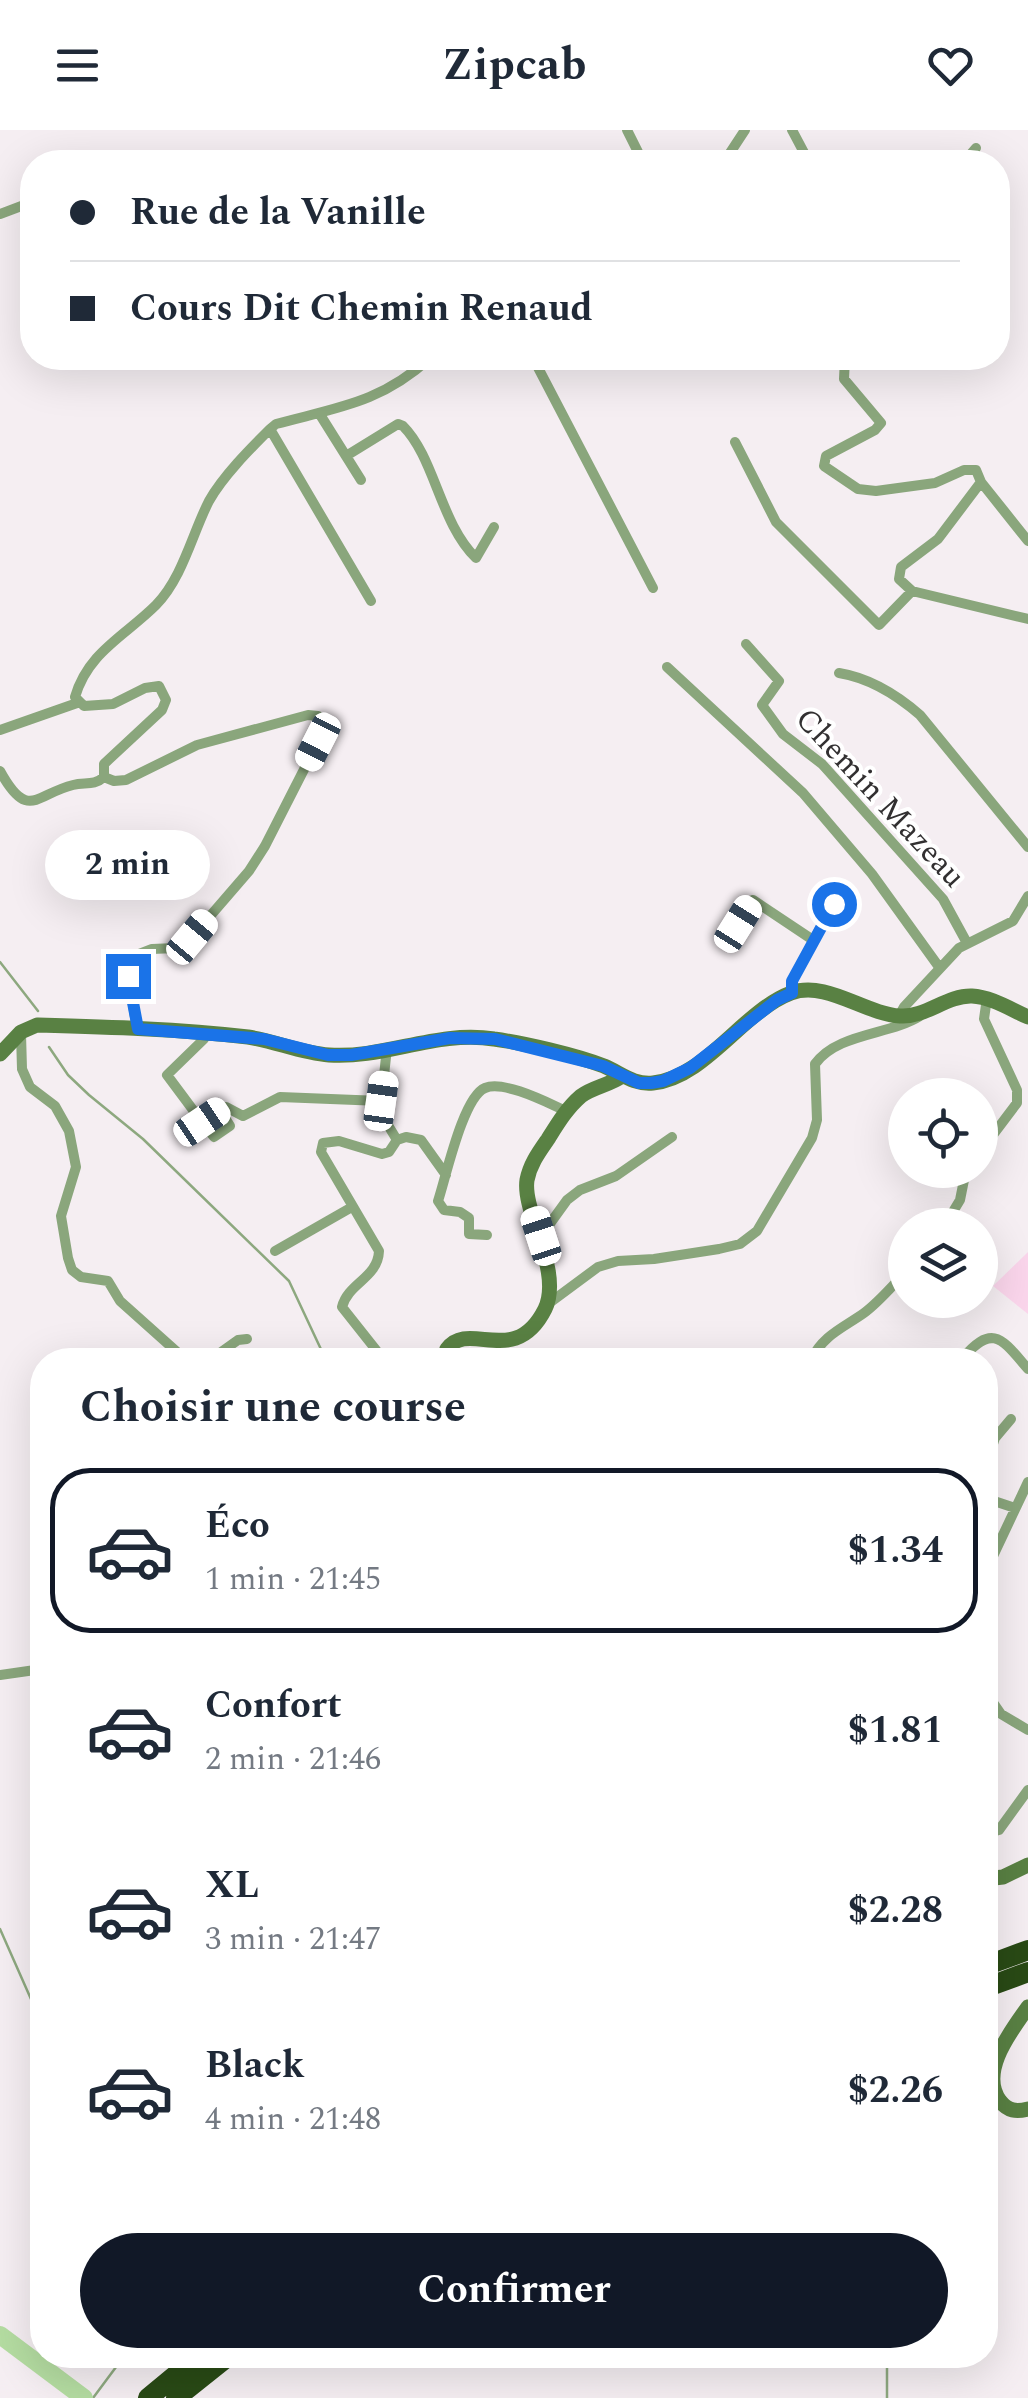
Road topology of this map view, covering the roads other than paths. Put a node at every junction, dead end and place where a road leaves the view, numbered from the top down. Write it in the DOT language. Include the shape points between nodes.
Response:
graph roads {
  1 [pos="416,370"];
  2 [pos="540,370"];
  3 [pos="844,370"];
  4 [pos="318,413"];
  5 [pos="270,430"];
  6 [pos="735,442"];
  7 [pos="346,456"];
  8 [pos="362,480"];
  9 [pos="981,482"];
  10 [pos="494,527"];
  11 [pos="1028,541"];
  12 [pos="646,576"];
  13 [pos="634,587"];
  14 [pos="652,588"];
  15 [pos="912,591"];
  16 [pos="370,601"];
  17 [pos="1028,618"];
  18 [pos="746,644"];
  19 [pos="667,668"];
  20 [pos="839,674"];
  21 [pos="80,702"];
  22 [pos="0,730"];
  23 [pos="0,772"];
  24 [pos="104,778"];
  25 [pos="1028,847"];
  26 [pos="1028,896"];
  27 [pos="834,904"];
  28 [pos="738,924"];
  29 [pos="813,940"];
  30 [pos="968,943"];
  31 [pos="939,968"];
  32 [pos="792,993"];
  33 [pos="987,998"];
  34 [pos="930,1009"];
  35 [pos="899,1016"];
  36 [pos="1028,1016"];
  37 [pos="138,1029"];
  38 [pos="21,1032"];
  39 [pos="206,1033"];
  40 [pos="387,1048"];
  41 [pos="0,1054"];
  42 [pos="622,1076"];
  43 [pos="381,1101"];
  44 [pos="220,1110"];
  45 [pos="566,1111"];
  46 [pos="202,1122"];
  47 [pos="998,1128"];
  48 [pos="672,1137"];
  49 [pos="397,1140"];
  50 [pos="446,1175"];
  51 [pos="352,1207"];
  52 [pos="487,1235"];
  53 [pos="541,1236"];
  54 [pos="276,1251"];
  55 [pos="888,1290"];
  56 [pos="547,1304"];
  57 [pos="247,1340"];
  58 [pos="175,1348"];
  59 [pos="227,1348"];
  60 [pos="374,1348"];
  61 [pos="454,1348"];
  62 [pos="817,1348"];
  63 [pos="974,1348"];
  64 [pos="1028,1369"];
  65 [pos="1012,1420"];
  66 [pos="998,1434"];
  67 [pos="1028,1482"];
  68 [pos="998,1502"];
  69 [pos="1015,1508"];
  70 [pos="998,1545"];
  71 [pos="30,1671"];
  72 [pos="0,1676"];
  73 [pos="998,1710"];
  74 [pos="1028,1730"];
  75 [pos="1028,1790"];
  76 [pos="998,1831"];
  77 [pos="1028,1865"];
  78 [pos="998,1878"];
  79 [pos="1022,1964"];
  80 [pos="998,1980"];
  81 [pos="1028,2006"];
  82 [pos="998,2059"];
  83 [pos="998,2098"];
  84 [pos="1028,2109"];
  85 [pos="209,2368"];
  86 [pos="181,2386"];
  87 [pos="148,2398"];
  1 -- 4 [label="street" via="366,401"];
  2 -- 12 [label="street"];
  3 -- 9 [label="street" via="844,379 881,423 826,456 824,466 858,489 876,491 934,483 964,470 976,470"];
  4 -- 5 [label="street"];
  4 -- 7 [label="street"];
  5 -- 16 [label="street"];
  5 -- 21 [label="street" via="211,497 170,588 93,660 78,686"];
  6 -- 15 [label="street" via="776,522 880,626"];
  7 -- 8 [label="street"];
  7 -- 10 [label="street" via="403,426 456,536 476,558"];
  9 -- 11 [label="street"];
  9 -- 15 [label="street" via="938,540 901,567 899,579"];
  12 -- 13 [label="street"];
  12 -- 14 [label="street"];
  15 -- 17 [label="street"];
  18 -- 30 [label="street, Chemin Mazeau" via="779,681 762,705 783,734 822,764 943,899"];
  19 -- 31 [label="street" via="803,794 872,874"];
  20 -- 25 [label="street" via="858,676 920,715"];
  21 -- 22 [label="street"];
  21 -- 24 [label="street" via="113,704 160,686 166,700 104,764"];
  23 -- 24 [label="street" via="26,801"];
  24 -- 37 [label="street" via="126,780 197,746 308,715 322,720 318,742 248,871 192,937 176,948 134,956 128,976"];
  26 -- 30 [label="street" via="1013,921"];
  27 -- 29 [label="street"];
  28 -- 29 [label="street" via="752,900"];
  29 -- 32 [label="street"];
  30 -- 31 [label="street"];
  31 -- 35 [label="street"];
  32 -- 35 [label="main road" via="823,994"];
  32 -- 42 [label="main road" via="678,1075 651,1083"];
  33 -- 34 [label="main road" via="968,995"];
  33 -- 36 [label="main road"];
  33 -- 47 [label="street" via="984,1019 1017,1090 1016,1104"];
  34 -- 35 [label="main road"];
  34 -- 56 [label="street" via="819,1058 812,1138 757,1231 740,1244 598,1267"];
  37 -- 38 [label="main road" via="36,1025"];
  37 -- 39 [label="main road"];
  38 -- 41 [label="main road"];
  38 -- 58 [label="street" via="30,1087 56,1106 69,1131 76,1167 61,1216 72,1270 108,1281 120,1301"];
  39 -- 40 [label="main road" via="328,1055"];
  39 -- 46 [label="street" via="167,1075"];
  40 -- 42 [label="main road" via="495,1039"];
  40 -- 43 [label="street"];
  42 -- 45 [label="main road" via="584,1093"];
  43 -- 44 [label="street" via="280,1097 244,1116 226,1106"];
  43 -- 49 [label="street" via="380,1112"];
  44 -- 46 [label="street"];
  44 -- 46 [label="street" via="230,1126 214,1138"];
  45 -- 50 [label="street" via="485,1088 470,1100"];
  45 -- 53 [label="main road" via="528,1177"];
  48 -- 53 [label="street" via="616,1176 580,1190"];
  49 -- 50 [label="street" via="422,1140"];
  49 -- 51 [label="street" via="382,1154 339,1141 324,1144 325,1163"];
  50 -- 52 [label="street" via="439,1206 469,1218 470,1234"];
  51 -- 54 [label="street"];
  51 -- 60 [label="street" via="375,1242 378,1261 342,1307"];
  53 -- 56 [label="main road"];
  55 -- 62 [label="street"];
  56 -- 61 [label="main road" via="516,1338 462,1338"];
  57 -- 59 [label="street"];
  63 -- 64 [label="street" via="998,1337"];
  65 -- 66 [label="street"];
  67 -- 69 [label="street"];
  68 -- 69 [label="street"];
  69 -- 70 [label="street"];
  71 -- 72 [label="street"];
  73 -- 74 [label="street"];
  75 -- 76 [label="street"];
  77 -- 78 [label="main road"];
  79 -- 80 [label="highway"];
  81 -- 82 [label="main road"];
  83 -- 84 [label="main road" via="1011,2110"];
  85 -- 86 [label="highway"];
  86 -- 87 [label="highway"];
}
